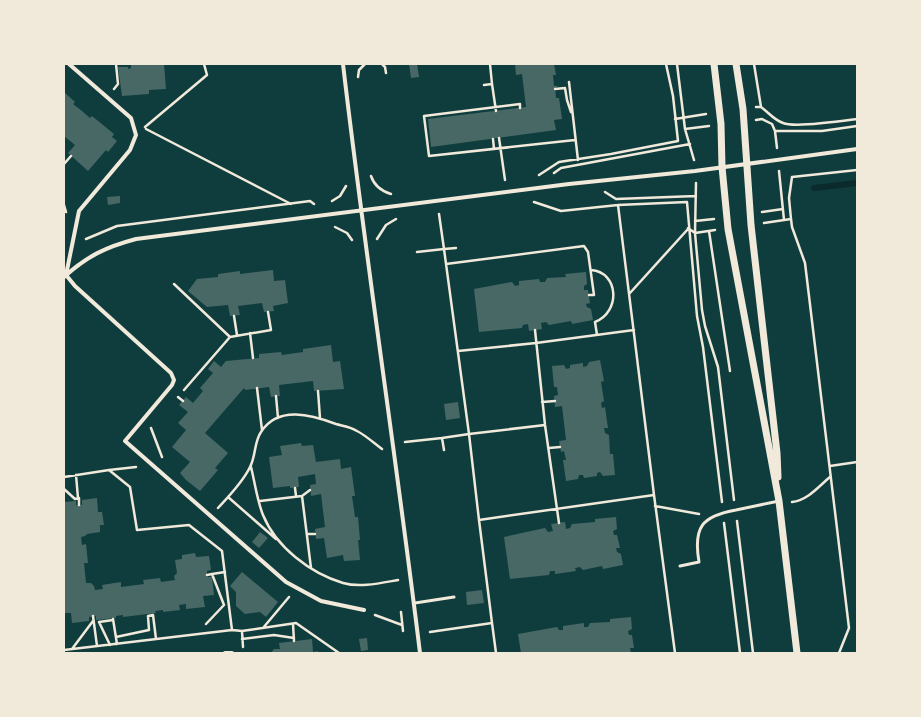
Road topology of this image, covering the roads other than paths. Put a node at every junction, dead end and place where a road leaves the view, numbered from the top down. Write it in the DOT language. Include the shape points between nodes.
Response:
graph roads {
  1 [pos="69,64"];
  2 [pos="344,64"];
  3 [pos="714,64"];
  4 [pos="736,64"];
  5 [pos="857,149"];
  6 [pos="748,164"];
  7 [pos="722,167"];
  8 [pos="361,210"];
  9 [pos="65,276"];
  10 [pos="779,501"];
  11 [pos="680,566"];
  12 [pos="454,597"];
  13 [pos="415,603"];
  14 [pos="364,610"];
  15 [pos="225,653"];
  16 [pos="232,653"];
  17 [pos="420,653"];
  18 [pos="797,653"];
  1 -- 9 [label="street" via="131,118 136,135 130,150 79,211"];
  2 -- 8 [label="street"];
  3 -- 7 [label="street" via="721,124"];
  4 -- 6 [label="street"];
  5 -- 6 [label="street"];
  6 -- 7 [label="street"];
  6 -- 10 [label="street" via="751,225 777,453"];
  7 -- 8 [label="street"];
  7 -- 10 [label="street" via="728,229"];
  8 -- 9 [label="street" via="136,239 107,247 88,257"];
  8 -- 13 [label="street"];
  9 -- 14 [label="street" via="171,373 174,380 125,441 286,582 321,601"];
  10 -- 11 [label="lane" via="715,514 699,531 699,562"];
  10 -- 18 [label="street"];
  12 -- 13 [label="lane"];
  13 -- 17 [label="street"];
  15 -- 16 [label="street"];
}
